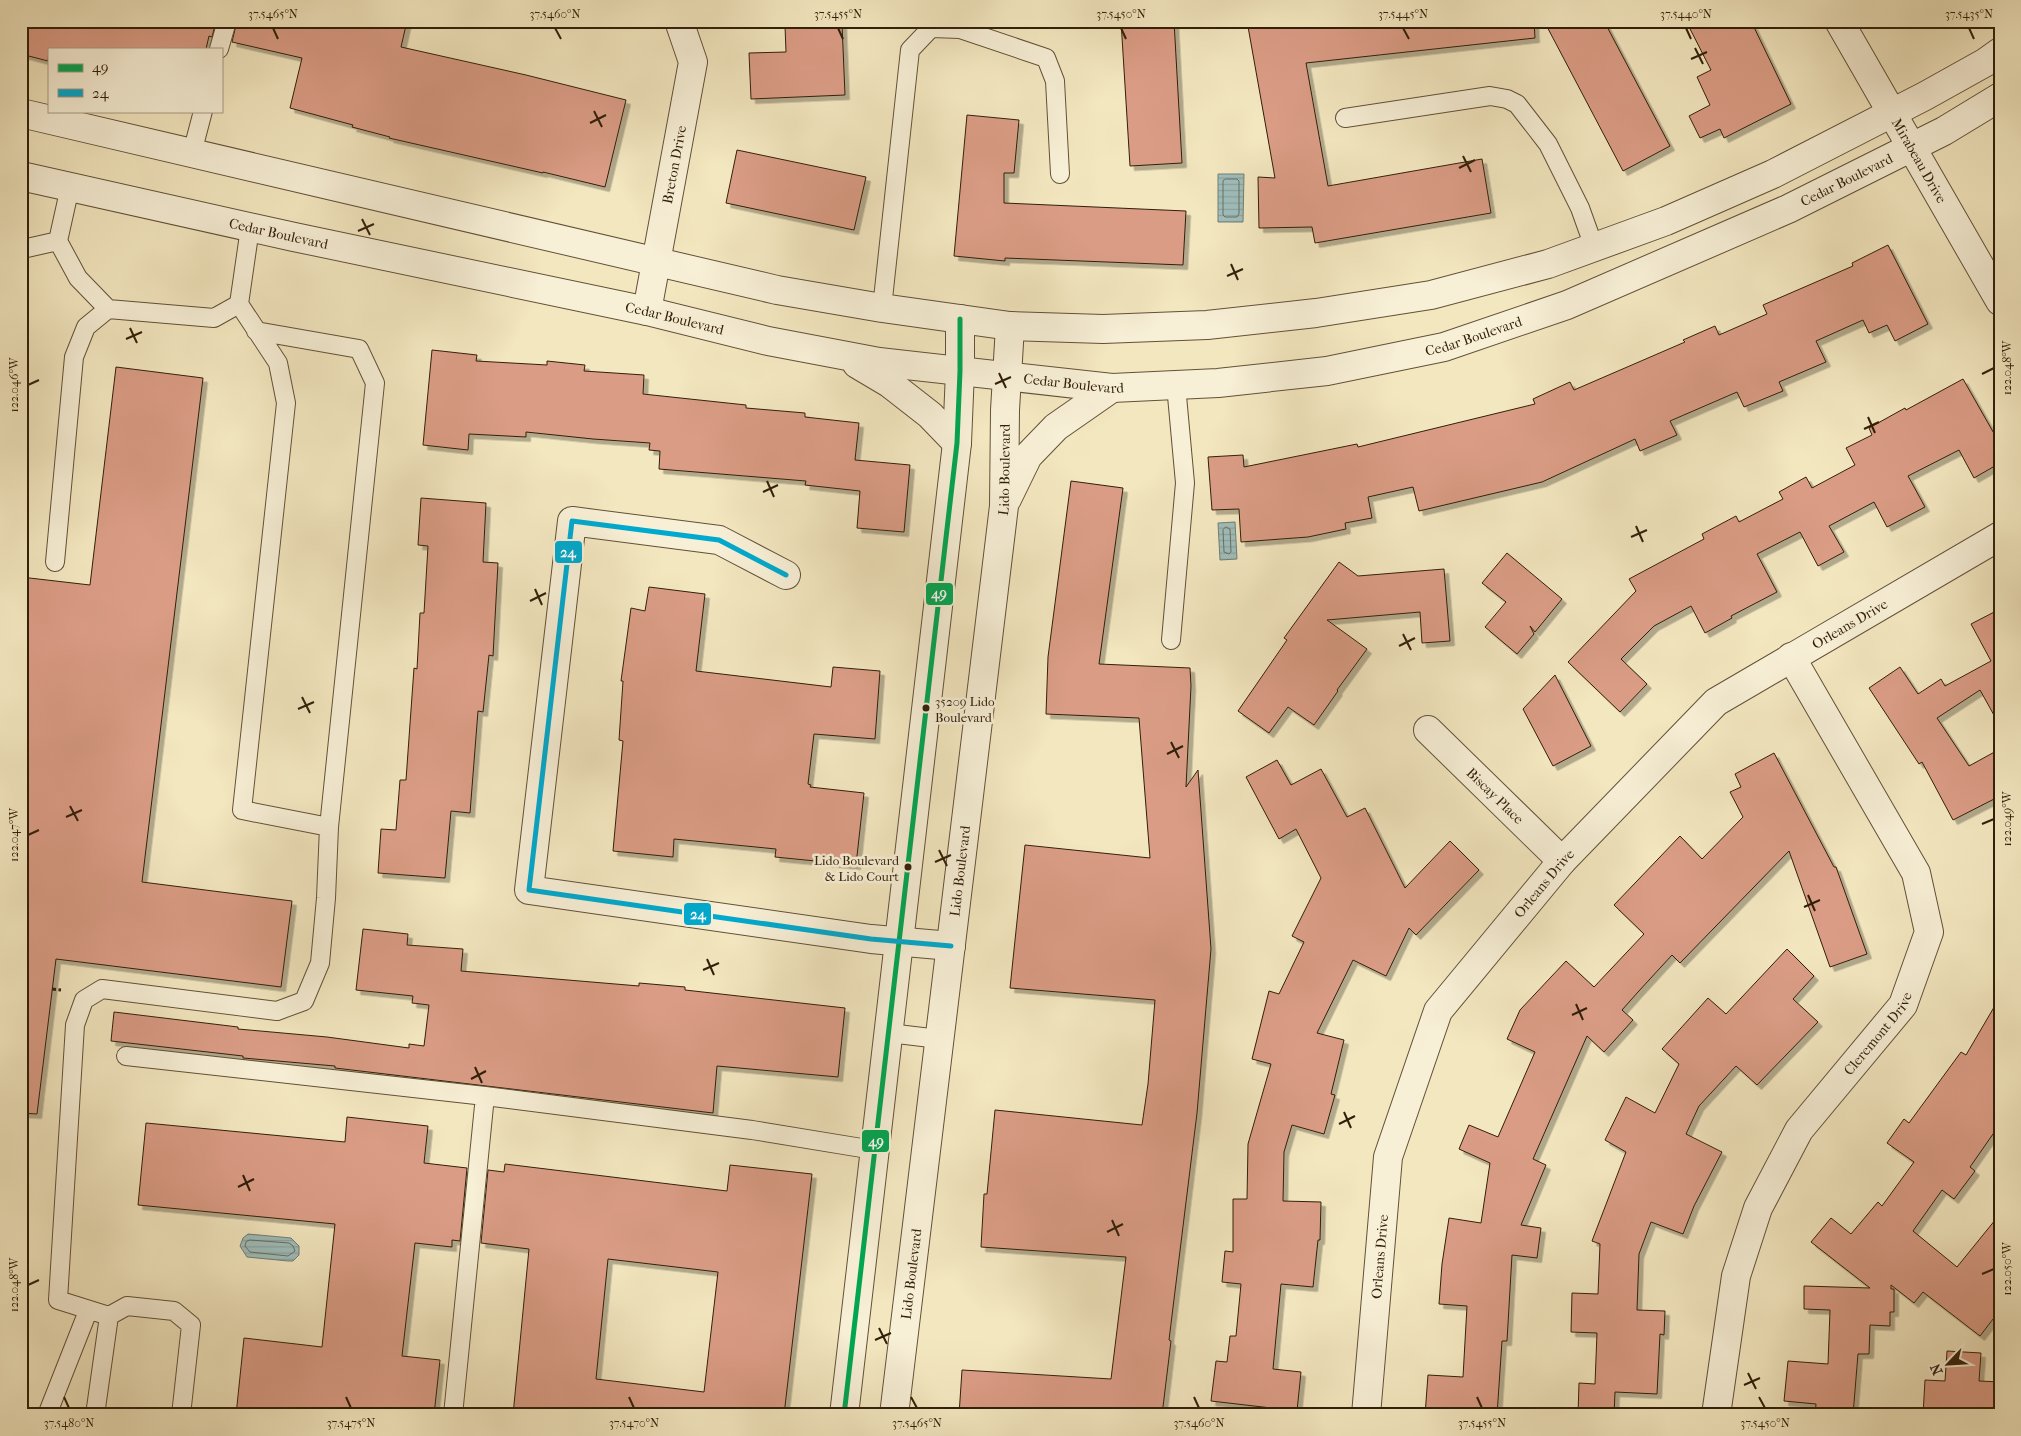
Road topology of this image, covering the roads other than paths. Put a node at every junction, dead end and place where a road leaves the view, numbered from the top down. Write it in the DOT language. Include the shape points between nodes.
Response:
graph roads {
  1 [pos="226,21"];
  2 [pos="679,21"];
  3 [pos="1839,21"];
  4 [pos="219,48"];
  5 [pos="2000,52"];
  6 [pos="2000,97"];
  7 [pos="203,112"];
  8 [pos="21,113"];
  9 [pos="1892,113"];
  10 [pos="1345,118"];
  11 [pos="1912,148"];
  12 [pos="192,153"];
  13 [pos="1060,174"];
  14 [pos="21,176"];
  15 [pos="70,187"];
  16 [pos="250,228"];
  17 [pos="58,241"];
  18 [pos="21,247"];
  19 [pos="1594,247"];
  20 [pos="656,263"];
  21 [pos="2000,301"];
  22 [pos="239,304"];
  23 [pos="882,308"];
  24 [pos="108,309"];
  25 [pos="647,311"];
  26 [pos="960,319"];
  27 [pos="1010,326"];
  28 [pos="256,331"];
  29 [pos="840,354"];
  30 [pos="960,371"];
  31 [pos="1007,376"];
  32 [pos="1176,385"];
  33 [pos="1112,388"];
  34 [pos="957,443"];
  35 [pos="1004,506"];
  36 [pos="2000,536"];
  37 [pos="55,562"];
  38 [pos="786,575"];
  39 [pos="1171,640"];
  40 [pos="1791,657"];
  41 [pos="1428,730"];
  42 [pos="329,827"];
  43 [pos="1562,861"];
  44 [pos="900,941"];
  45 [pos="951,946"];
  46 [pos="889,1033"];
  47 [pos="940,1039"];
  48 [pos="126,1056"];
  49 [pos="485,1096"];
  50 [pos="874,1150"];
  51 [pos="88,1311"];
  52 [pos="110,1316"];
  53 [pos="47,1415"];
  54 [pos="95,1415"];
  55 [pos="180,1415"];
  56 [pos="453,1415"];
  57 [pos="844,1415"];
  58 [pos="894,1415"];
  59 [pos="1366,1415"];
  60 [pos="1716,1415"];
  1 -- 4 [label="lane"];
  2 -- 20 [label="street, Breton Drive" via="693,62"];
  3 -- 9 [label="street, Mirabeau Drive"];
  5 -- 9 [label="street"];
  6 -- 11 [label="street, Cedar Boulevard"];
  7 -- 12 [label="lane"];
  8 -- 12 [label="street"];
  9 -- 11 [label="street, Mirabeau Drive"];
  9 -- 19 [label="street" via="1772,174 1666,221"];
  10 -- 19 [label="lane" via="1490,96 1517,104 1548,144 1580,208"];
  11 -- 21 [label="street, Mirabeau Drive"];
  11 -- 32 [label="street, Cedar Boulevard" via="1683,256 1567,305 1444,347 1327,371"];
  12 -- 20 [label="street"];
  13 -- 23 [label="lane" via="1055,81 1046,58 960,29 931,28 910,50"];
  14 -- 15 [label="street, Cedar Boulevard"];
  15 -- 16 [label="street, Cedar Boulevard"];
  15 -- 17 [label="lane"];
  16 -- 22 [label="lane"];
  16 -- 25 [label="street, Cedar Boulevard"];
  17 -- 18 [label="lane"];
  17 -- 24 [label="lane" via="78,278"];
  19 -- 27 [label="street" via="1548,264 1431,295 1316,313 1207,325 1103,329"];
  20 -- 23 [label="street" via="777,290"];
  20 -- 25 [label="street, Breton Drive"];
  22 -- 24 [label="lane" via="214,318"];
  22 -- 28 [label="lane"];
  23 -- 26 [label="street"];
  24 -- 37 [label="lane" via="86,327 74,357"];
  25 -- 29 [label="street, Cedar Boulevard" via="768,341"];
  26 -- 27 [label="street"];
  26 -- 30 [label="street"];
  27 -- 31 [label="street, Lido Boulevard"];
  28 -- 42 [label="lane" via="278,363 286,403 242,810"];
  28 -- 42 [label="lane" via="359,349 375,383"];
  29 -- 30 [label="street, Cedar Boulevard"];
  29 -- 34 [label="street" via="889,383 930,415"];
  30 -- 31 [label="street, Cedar Boulevard"];
  30 -- 34 [label="street"];
  31 -- 33 [label="street, Cedar Boulevard"];
  31 -- 35 [label="street, Lido Boulevard"];
  32 -- 33 [label="street, Cedar Boulevard"];
  32 -- 39 [label="lane" via="1185,483"];
  33 -- 35 [label="street" via="1056,427 1028,456"];
  34 -- 44 [label="street"];
  35 -- 45 [label="street, Lido Boulevard"];
  36 -- 40 [label="street, Orleans Drive"];
  38 -- 44 [label="street" via="719,540 572,521 529,890"];
  40 -- 43 [label="street, Orleans Drive" via="1716,702"];
  40 -- 60 [label="street, Cleremont Drive" via="1916,873 1929,932 1903,1006 1799,1130 1758,1208 1736,1276"];
  41 -- 43 [label="street, Biscay Place"];
  42 -- 51 [label="lane" via="320,963 304,1001 277,1011 102,989 84,1000 76,1025 58,1300"];
  43 -- 59 [label="street, Orleans Drive" via="1438,1011 1388,1157"];
  44 -- 45 [label="street"];
  44 -- 46 [label="street"];
  45 -- 47 [label="street, Lido Boulevard"];
  46 -- 47 [label="lane"];
  46 -- 50 [label="street"];
  47 -- 58 [label="street, Lido Boulevard"];
  48 -- 49 [label="lane"];
  49 -- 50 [label="lane" via="752,1130"];
  49 -- 56 [label="lane"];
  50 -- 57 [label="street"];
  51 -- 52 [label="lane"];
  51 -- 53 [label="lane"];
  52 -- 54 [label="lane"];
  52 -- 55 [label="lane" via="127,1306 174,1311 190,1325"];
}
